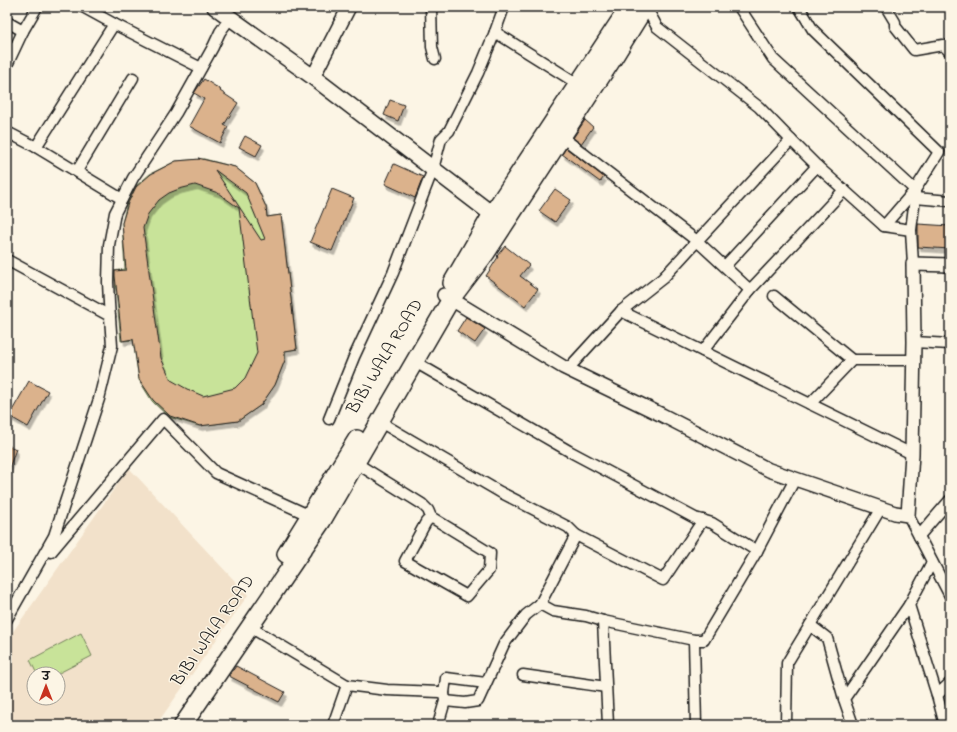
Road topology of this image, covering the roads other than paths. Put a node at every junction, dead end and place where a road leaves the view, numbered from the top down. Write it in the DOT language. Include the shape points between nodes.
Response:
graph roads {
  1 [pos="37,7"];
  2 [pos="83,7"];
  3 [pos="215,7"];
  4 [pos="350,7"];
  5 [pos="431,7"];
  6 [pos="504,7"];
  7 [pos="629,7"];
  8 [pos="646,7"];
  9 [pos="740,7"];
  10 [pos="799,7"];
  11 [pos="886,7"];
  12 [pos="230,18"];
  13 [pos="7,22"];
  14 [pos="114,24"];
  15 [pos="23,31"];
  16 [pos="495,32"];
  17 [pos="950,52"];
  18 [pos="435,59"];
  19 [pos="7,65"];
  20 [pos="201,68"];
  21 [pos="313,77"];
  22 [pos="133,78"];
  23 [pos="578,84"];
  24 [pos="7,132"];
  25 [pos="562,137"];
  26 [pos="790,140"];
  27 [pos="36,147"];
  28 [pos="817,166"];
  29 [pos="433,169"];
  30 [pos="77,171"];
  31 [pos="844,190"];
  32 [pos="915,194"];
  33 [pos="122,198"];
  34 [pos="950,201"];
  35 [pos="498,219"];
  36 [pos="884,226"];
  37 [pos="911,230"];
  38 [pos="697,241"];
  39 [pos="7,260"];
  40 [pos="913,264"];
  41 [pos="725,266"];
  42 [pos="950,266"];
  43 [pos="750,290"];
  44 [pos="774,296"];
  45 [pos="448,297"];
  46 [pos="620,311"];
  47 [pos="110,316"];
  48 [pos="914,342"];
  49 [pos="950,344"];
  50 [pos="703,351"];
  51 [pos="852,360"];
  52 [pos="914,360"];
  53 [pos="415,362"];
  54 [pos="568,369"];
  55 [pos="810,404"];
  56 [pos="329,419"];
  57 [pos="380,422"];
  58 [pos="912,454"];
  59 [pos="356,463"];
  60 [pos="795,479"];
  61 [pos="950,500"];
  62 [pos="881,508"];
  63 [pos="908,515"];
  64 [pos="431,517"];
  65 [pos="316,518"];
  66 [pos="703,520"];
  67 [pos="576,534"];
  68 [pos="919,536"];
  69 [pos="757,551"];
  70 [pos="932,562"];
  71 [pos="35,571"];
  72 [pos="950,596"];
  73 [pos="540,604"];
  74 [pos="909,606"];
  75 [pos="7,619"];
  76 [pos="603,621"];
  77 [pos="810,625"];
  78 [pos="250,627"];
  79 [pos="694,640"];
  80 [pos="524,675"];
  81 [pos="486,683"];
  82 [pos="950,683"];
  83 [pos="347,685"];
  84 [pos="606,687"];
  85 [pos="937,695"];
  86 [pos="445,697"];
  87 [pos="844,699"];
  88 [pos="170,725"];
  89 [pos="183,725"];
  90 [pos="334,725"];
  91 [pos="438,725"];
  92 [pos="608,725"];
  93 [pos="696,725"];
  94 [pos="786,725"];
  95 [pos="853,725"];
  96 [pos="945,725"];
  1 -- 15 [label="street"];
  2 -- 14 [label="street"];
  3 -- 12 [label="main road"];
  4 -- 21 [label="street"];
  5 -- 18 [label="street" via="432,48"];
  6 -- 16 [label="street"];
  7 -- 23 [label="highway, BIBI WALA ROAD"];
  8 -- 25 [label="highway"];
  8 -- 26 [label="street" via="657,27 759,106"];
  9 -- 32 [label="street" via="773,59"];
  10 -- 32 [label="street" via="813,30 940,152"];
  11 -- 17 [label="street" via="895,26 914,50 943,45"];
  12 -- 20 [label="street"];
  12 -- 21 [label="main road"];
  13 -- 15 [label="street"];
  14 -- 20 [label="street"];
  14 -- 27 [label="street"];
  15 -- 19 [label="street"];
  16 -- 23 [label="street"];
  16 -- 29 [label="street" via="449,131 441,139"];
  20 -- 33 [label="street" via="176,113"];
  21 -- 29 [label="main road"];
  22 -- 30 [label="street"];
  23 -- 35 [label="highway, BIBI WALA ROAD"];
  24 -- 27 [label="street"];
  25 -- 35 [label="highway"];
  25 -- 38 [label="street"];
  26 -- 28 [label="street"];
  26 -- 38 [label="street"];
  27 -- 30 [label="street"];
  28 -- 31 [label="street"];
  28 -- 41 [label="street"];
  29 -- 35 [label="main road"];
  29 -- 56 [label="street" via="393,273"];
  30 -- 33 [label="street"];
  31 -- 36 [label="street"];
  31 -- 43 [label="street"];
  32 -- 34 [label="street"];
  32 -- 36 [label="street"];
  32 -- 37 [label="street"];
  33 -- 47 [label="street" via="115,213 109,245"];
  35 -- 45 [label="highway, BIBI WALA ROAD"];
  36 -- 37 [label="street"];
  37 -- 40 [label="street"];
  38 -- 41 [label="street"];
  38 -- 46 [label="street" via="663,278"];
  39 -- 47 [label="street"];
  40 -- 42 [label="street"];
  40 -- 48 [label="street"];
  41 -- 43 [label="street"];
  43 -- 50 [label="street"];
  44 -- 51 [label="street"];
  45 -- 53 [label="highway"];
  45 -- 54 [label="street"];
  45 -- 65 [label="highway, BIBI WALA ROAD"];
  46 -- 50 [label="street"];
  46 -- 54 [label="street"];
  47 -- 71 [label="street" via="112,346 99,399 54,536"];
  48 -- 49 [label="street"];
  48 -- 52 [label="street"];
  50 -- 55 [label="street"];
  51 -- 52 [label="street"];
  51 -- 55 [label="street"];
  52 -- 58 [label="street"];
  53 -- 57 [label="highway"];
  53 -- 66 [label="street" via="569,450"];
  54 -- 60 [label="street" via="769,470"];
  55 -- 58 [label="street"];
  57 -- 59 [label="highway"];
  57 -- 67 [label="street"];
  58 -- 63 [label="street"];
  59 -- 64 [label="street" via="422,504"];
  59 -- 65 [label="highway"];
  60 -- 62 [label="street"];
  60 -- 69 [label="street"];
  61 -- 68 [label="street"];
  62 -- 63 [label="street"];
  62 -- 77 [label="street"];
  63 -- 68 [label="street"];
  64 -- 64 [label="street" via="490,553 489,570 466,596 404,561"];
  65 -- 71 [label="street" via="216,473 163,419"];
  65 -- 78 [label="highway"];
  65 -- 88 [label="highway, BIBI WALA ROAD"];
  66 -- 67 [label="street" via="663,580"];
  66 -- 69 [label="street"];
  67 -- 73 [label="street"];
  68 -- 70 [label="street"];
  69 -- 79 [label="street" via="704,640"];
  70 -- 72 [label="street"];
  70 -- 74 [label="street"];
  71 -- 75 [label="street"];
  73 -- 76 [label="street" via="554,611"];
  73 -- 81 [label="street" via="526,615 504,644"];
  74 -- 85 [label="street"];
  74 -- 87 [label="street"];
  76 -- 79 [label="street"];
  76 -- 84 [label="street"];
  77 -- 87 [label="street" via="827,638"];
  77 -- 94 [label="street" via="787,663"];
  78 -- 83 [label="street"];
  78 -- 89 [label="highway"];
  79 -- 93 [label="street"];
  80 -- 84 [label="street"];
  81 -- 86 [label="street" via="478,701 465,704"];
  81 -- 86 [label="street" via="446,678"];
  82 -- 85 [label="street"];
  83 -- 86 [label="street" via="439,692"];
  83 -- 90 [label="street"];
  84 -- 92 [label="street"];
  85 -- 96 [label="street"];
  86 -- 91 [label="street"];
  87 -- 95 [label="street"];
}
